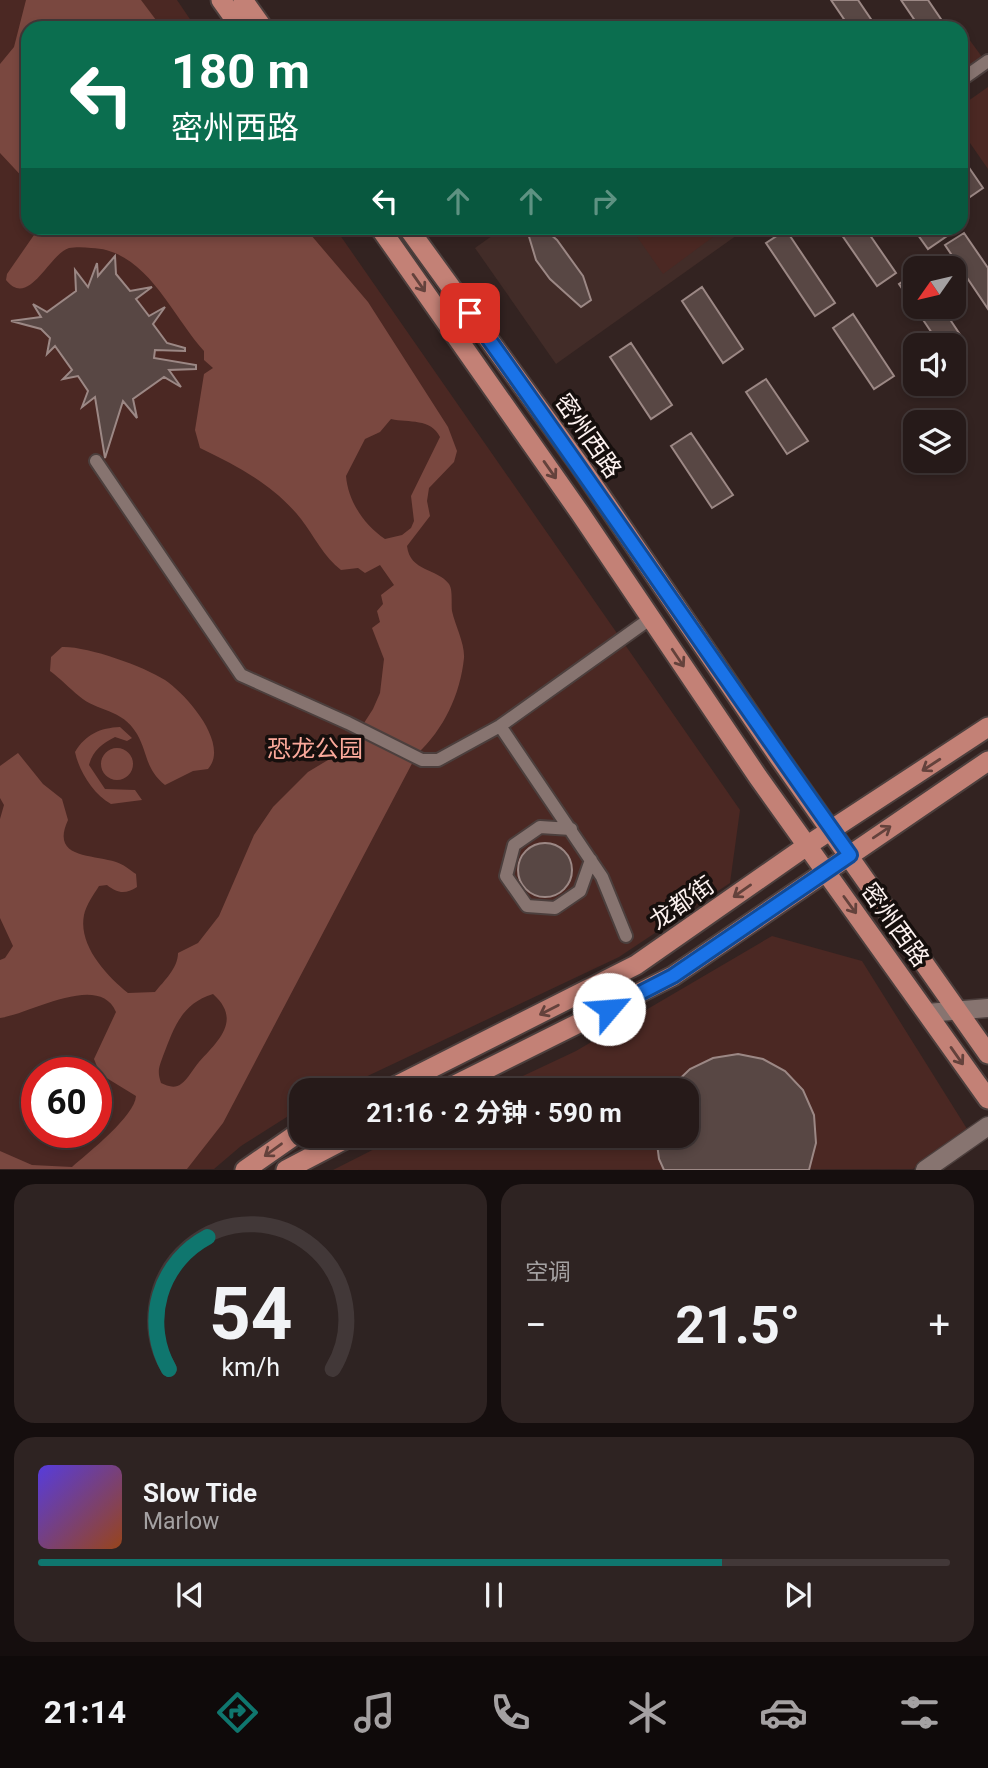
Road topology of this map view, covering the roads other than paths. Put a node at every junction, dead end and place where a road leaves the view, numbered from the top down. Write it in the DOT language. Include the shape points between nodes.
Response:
graph roads {
  1 [pos="221,0"];
  2 [pos="243,0"];
  3 [pos="236,21"];
  4 [pos="258,21"];
  5 [pos="988,61"];
  6 [pos="968,75"];
  7 [pos="385,235"];
  8 [pos="413,235"];
  9 [pos="96,461"];
  10 [pos="651,618"];
  11 [pos="500,726"];
  12 [pos="988,727"];
  13 [pos="988,761"];
  14 [pos="571,829"];
  15 [pos="832,830"];
  16 [pos="808,845"];
  17 [pos="850,855"];
  18 [pos="591,860"];
  19 [pos="825,871"];
  20 [pos="626,936"];
  21 [pos="988,1008"];
  22 [pos="957,1011"];
  23 [pos="927,1013"];
  24 [pos="988,1054"];
  25 [pos="412,1078"];
  26 [pos="469,1078"];
  27 [pos="988,1099"];
  28 [pos="988,1126"];
  29 [pos="289,1139"];
  30 [pos="328,1148"];
  31 [pos="245,1170"];
  32 [pos="286,1170"];
  33 [pos="925,1170"];
  1 -- 3 [label="main road"];
  2 -- 4 [label="main road"];
  5 -- 6 [label="street"];
  7 -- 10 [label="main road, 密州西路, one-way"];
  8 -- 15 [label="main road, 密州西路" via="579,464"];
  9 -- 11 [label="street" via="241,675 422,760 438,760"];
  10 -- 11 [label="street"];
  10 -- 16 [label="main road, 密州西路, one-way"];
  11 -- 14 [label="street"];
  12 -- 15 [label="main road, 龙都街, one-way"];
  17 -- 13 [label="main road, one-way"];
  14 -- 18 [label="street"];
  14 -- 18 [label="street" via="540,827 514,845 506,876 527,906 555,908 580,891"];
  15 -- 16 [label="main road, 龙都街"];
  15 -- 17 [label="main road, 密州西路"];
  16 -- 19 [label="main road, 密州西路"];
  16 -- 25 [label="main road, 龙都街, one-way" via="636,965"];
  17 -- 19 [label="main road"];
  17 -- 22 [label="main road, 密州西路"];
  18 -- 20 [label="street"];
  19 -- 23 [label="main road, 密州西路, one-way"];
  19 -- 26 [label="main road" via="673,976"];
  21 -- 22 [label="street"];
  22 -- 23 [label="street"];
  22 -- 24 [label="main road, 密州西路"];
  23 -- 27 [label="main road, 密州西路, one-way"];
  28 -- 33 [label="street"];
  29 -- 31 [label="main road, one-way"];
  30 -- 32 [label="main road"];
}
